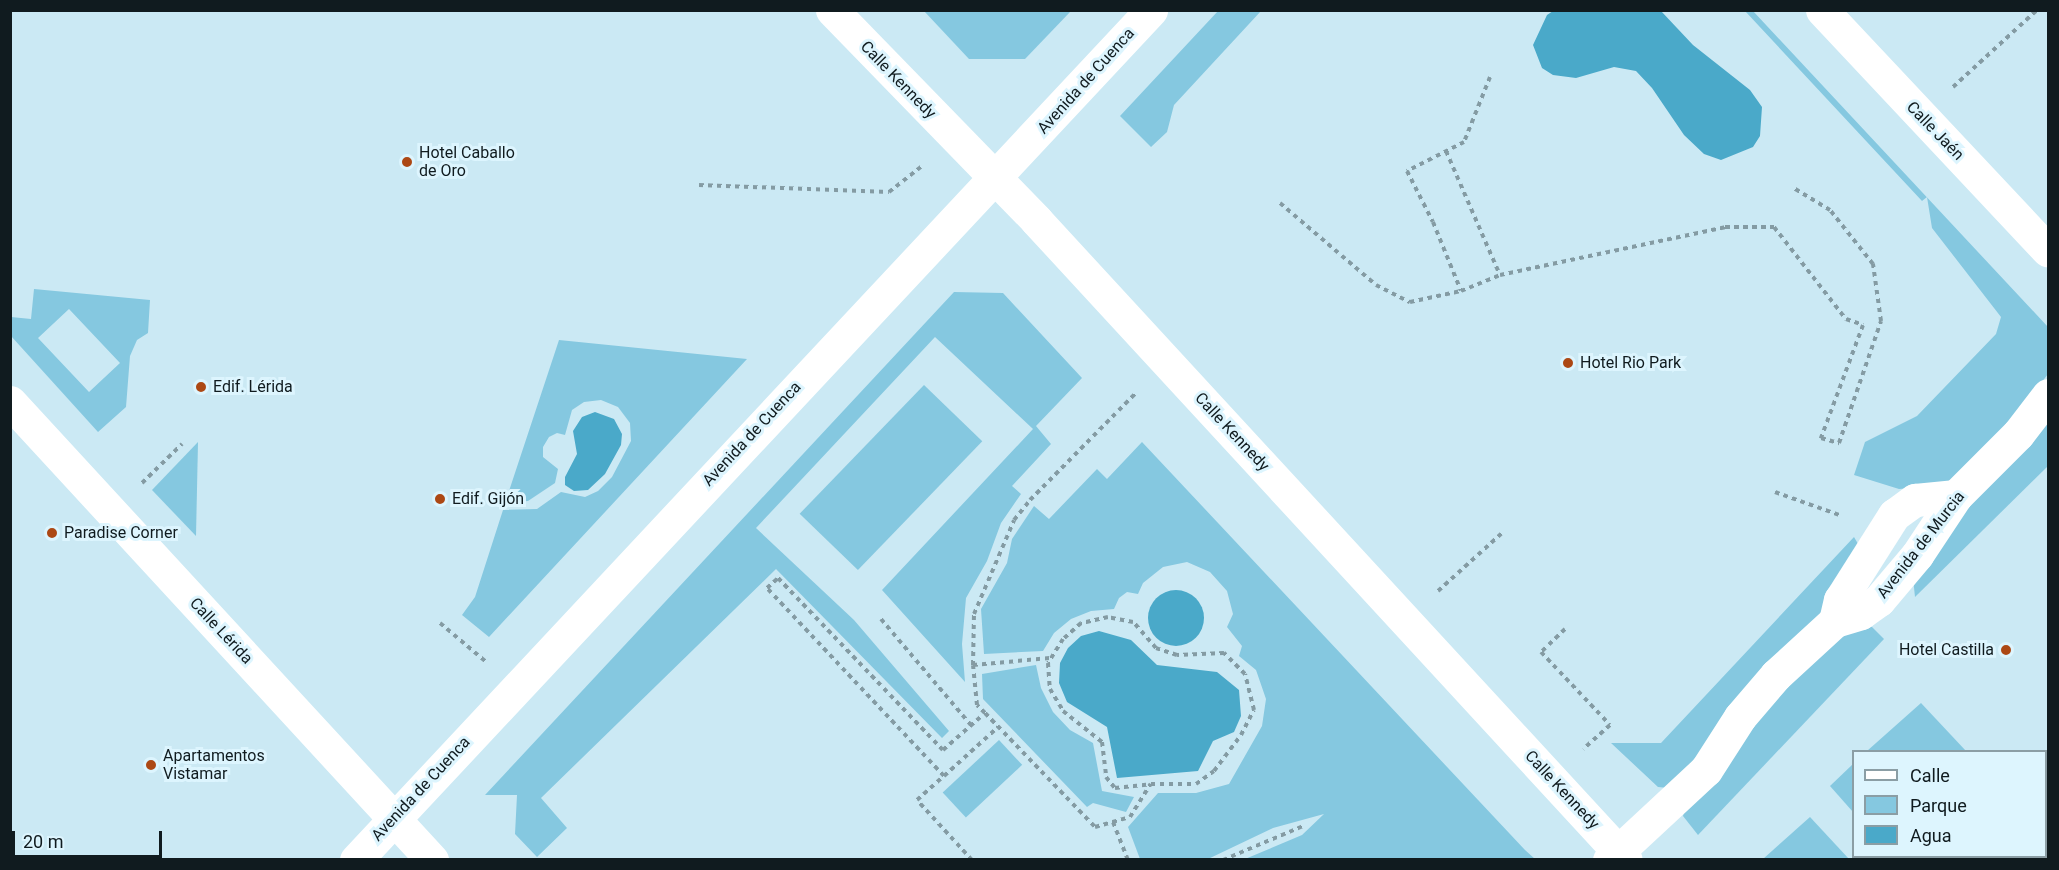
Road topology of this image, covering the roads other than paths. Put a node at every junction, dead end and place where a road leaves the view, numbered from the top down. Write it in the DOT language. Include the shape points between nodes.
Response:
graph roads {
  1 [pos="832,10"];
  2 [pos="1151,10"];
  3 [pos="1822,10"];
  4 [pos="995,178"];
  5 [pos="2049,251"];
  6 [pos="2049,395"];
  7 [pos="10,402"];
  8 [pos="1956,496"];
  9 [pos="1835,621"];
  10 [pos="394,818"];
  11 [pos="1618,856"];
  12 [pos="356,860"];
  13 [pos="432,860"];
  1 -- 4 [label="street, Calle Kennedy"];
  2 -- 4 [label="street, Avenida de Cuenca"];
  3 -- 5 [label="street, Calle Jaén"];
  4 -- 10 [label="street, Avenida de Cuenca"];
  4 -- 11 [label="street, Calle Kennedy" via="1406,620"];
  6 -- 8 [label="street, Avenida de Murcia" via="2018,435"];
  7 -- 10 [label="street, Calle Lérida"];
  8 -- 9 [label="street, Avenida de Murcia" via="1917,555 1879,600 1861,613"];
  8 -- 9 [label="street" via="1915,500 1894,515 1840,600"];
  9 -- 11 [label="street, Avenida de Murcia" via="1776,675 1740,717 1706,770"];
  10 -- 12 [label="street, Avenida de Cuenca"];
  10 -- 13 [label="street, Calle Lérida"];
}
